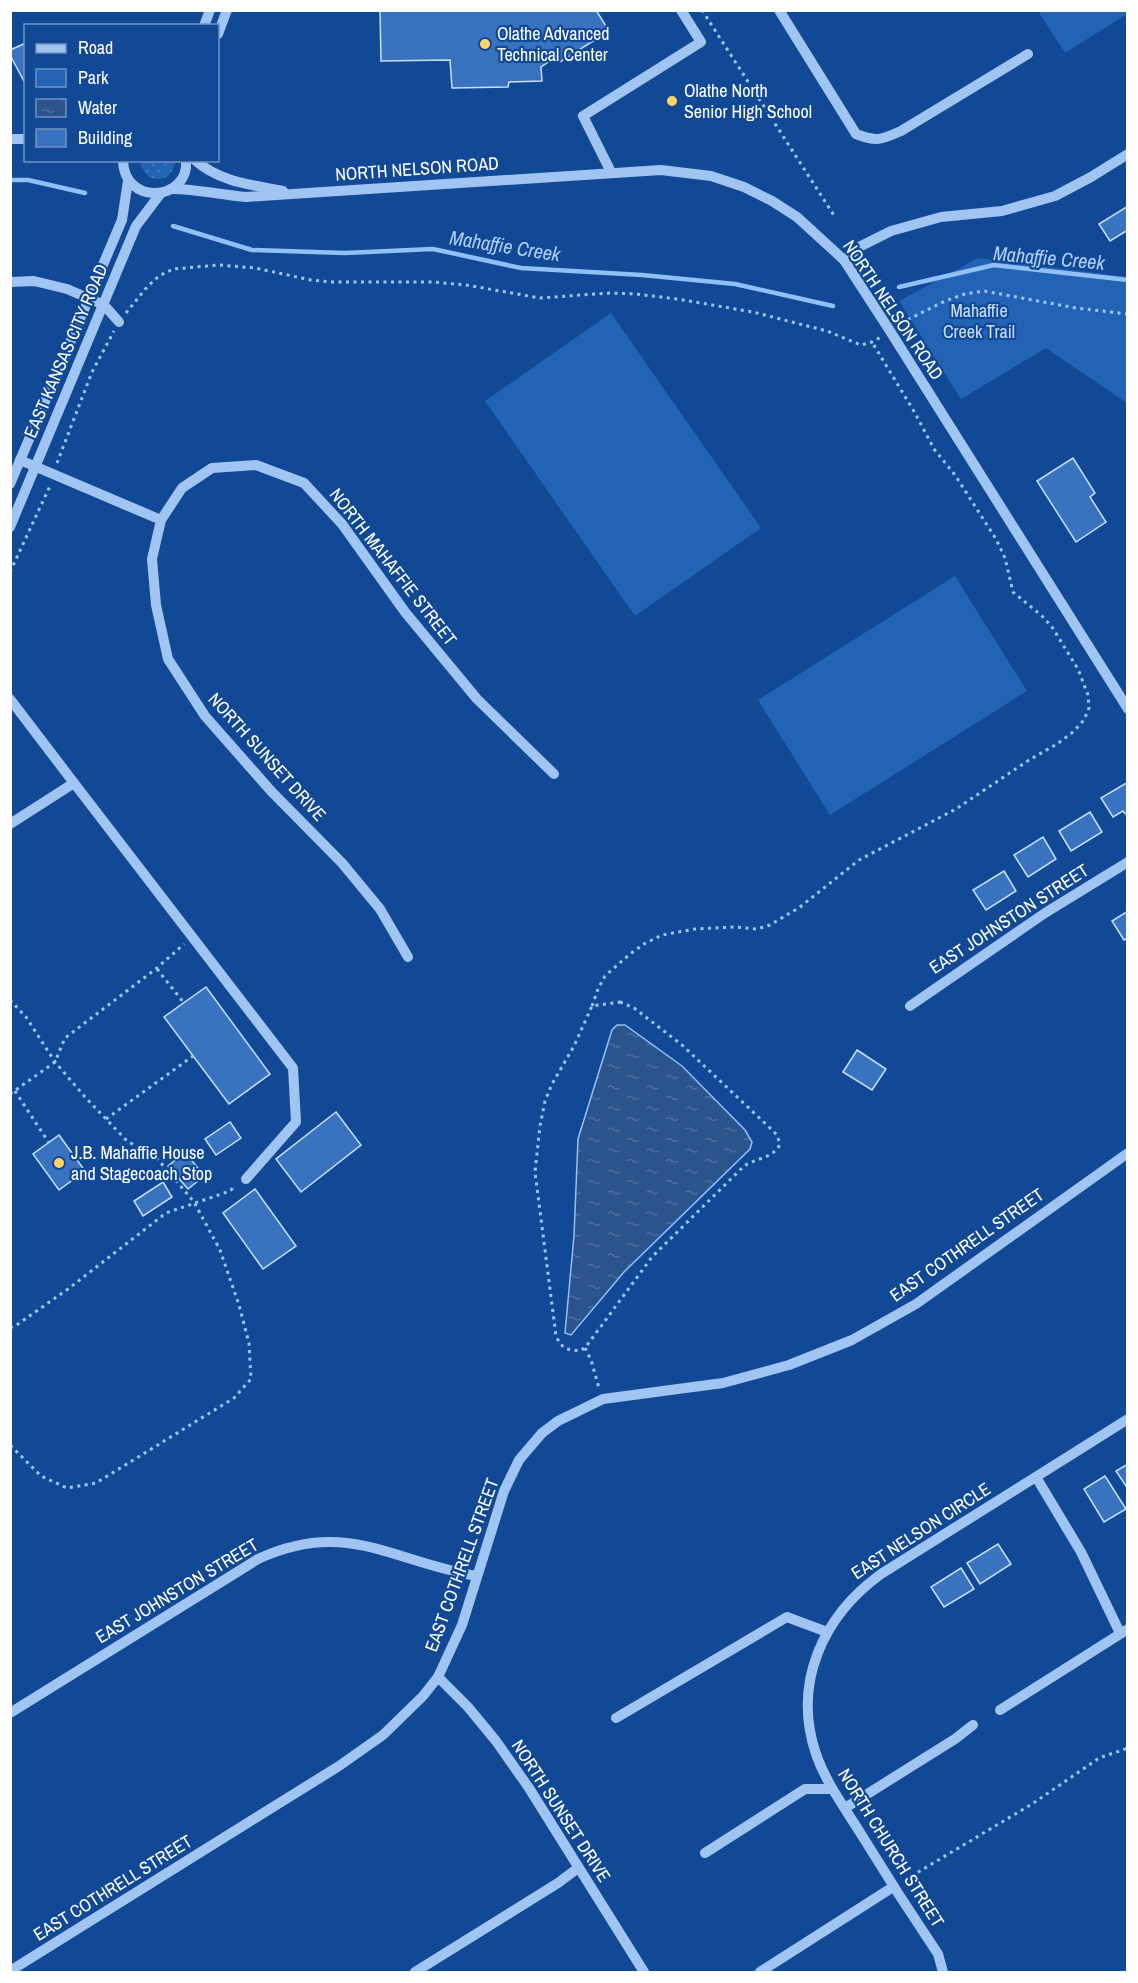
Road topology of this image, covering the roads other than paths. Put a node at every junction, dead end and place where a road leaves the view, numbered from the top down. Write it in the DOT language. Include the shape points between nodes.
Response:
graph roads {
  1 [pos="227,10"];
  2 [pos="681,10"];
  3 [pos="778,10"];
  4 [pos="219,31"];
  5 [pos="1028,54"];
  6 [pos="1128,154"];
  7 [pos="186,162"];
  8 [pos="197,162"];
  9 [pos="123,165"];
  10 [pos="611,172"];
  11 [pos="129,181"];
  12 [pos="167,191"];
  13 [pos="298,194"];
  14 [pos="844,260"];
  15 [pos="10,282"];
  16 [pos="89,298"];
  17 [pos="104,305"];
  18 [pos="119,322"];
  19 [pos="21,460"];
  20 [pos="36,467"];
  21 [pos="10,484"];
  22 [pos="161,520"];
  23 [pos="10,527"];
  24 [pos="10,699"];
  25 [pos="1128,709"];
  26 [pos="554,774"];
  27 [pos="74,783"];
  28 [pos="10,824"];
  29 [pos="1128,862"];
  30 [pos="408,957"];
  31 [pos="910,1006"];
  32 [pos="1128,1153"];
  33 [pos="246,1179"];
  34 [pos="1128,1419"];
  35 [pos="1036,1477"];
  36 [pos="477,1576"];
  37 [pos="1124,1631"];
  38 [pos="827,1632"];
  39 [pos="438,1677"];
  40 [pos="1000,1710"];
  41 [pos="10,1713"];
  42 [pos="616,1718"];
  43 [pos="973,1725"];
  44 [pos="812,1740"];
  45 [pos="832,1789"];
  46 [pos="845,1808"];
  47 [pos="705,1853"];
  48 [pos="578,1868"];
  49 [pos="893,1887"];
  50 [pos="10,1971"];
  51 [pos="415,1972"];
  52 [pos="644,1972"];
  53 [pos="760,1972"];
  54 [pos="943,1972"];
  1 -- 4 [label="street"];
  2 -- 10 [label="street" via="702,42 583,116"];
  3 -- 5 [label="street" via="856,134 868,139 880,141 901,131"];
  6 -- 14 [label="street" via="1055,196 1002,211 941,218 891,231"];
  7 -- 12 [label="street, EAST KANSAS CITY ROAD" via="182,179"];
  8 -- 13 [label="street, NORTH NELSON ROAD" via="217,175"];
  9 -- 11 [label="street"];
  10 -- 13 [label="street, NORTH NELSON ROAD"];
  10 -- 14 [label="street, NORTH NELSON ROAD" via="661,170 711,176 744,187 797,217"];
  11 -- 12 [label="street, NORTH NELSON ROAD" via="151,194"];
  11 -- 16 [label="street, EAST KANSAS CITY ROAD" via="122,220"];
  12 -- 13 [label="street, NORTH NELSON ROAD" via="188,189 246,197"];
  12 -- 17 [label="street, EAST KANSAS CITY ROAD" via="136,226"];
  14 -- 25 [label="street, NORTH NELSON ROAD"];
  15 -- 16 [label="street" via="51,284"];
  16 -- 17 [label="street"];
  16 -- 19 [label="street, EAST KANSAS CITY ROAD"];
  17 -- 18 [label="street"];
  17 -- 20 [label="street, EAST KANSAS CITY ROAD"];
  19 -- 20 [label="street"];
  19 -- 21 [label="street, EAST KANSAS CITY ROAD"];
  20 -- 22 [label="street"];
  20 -- 23 [label="street, EAST KANSAS CITY ROAD"];
  22 -- 26 [label="street, NORTH MAHAFFIE STREET" via="182,488 212,468 255,465 304,483 342,524 405,612 477,699"];
  22 -- 30 [label="street, NORTH SUNSET DRIVE" via="152,559 156,605 168,658 205,716 380,909"];
  24 -- 27 [label="street"];
  27 -- 28 [label="street"];
  27 -- 33 [label="street" via="293,1068 296,1122"];
  29 -- 31 [label="street, EAST JOHNSTON STREET"];
  32 -- 36 [label="street, EAST COTHRELL STREET" via="916,1304 852,1340 789,1365 723,1383 603,1399 558,1421 519,1460 504,1491"];
  34 -- 35 [label="street, EAST NELSON CIRCLE"];
  35 -- 37 [label="street"];
  35 -- 38 [label="street, EAST NELSON CIRCLE" via="881,1574 850,1600"];
  36 -- 39 [label="street, EAST COTHRELL STREET" via="462,1625"];
  36 -- 41 [label="street, EAST JOHNSTON STREET" via="351,1542 294,1545 258,1559"];
  37 -- 40 [label="street"];
  38 -- 42 [label="street" via="787,1617"];
  38 -- 44 [label="street, EAST NELSON CIRCLE" via="810,1685"];
  39 -- 48 [label="street, NORTH SUNSET DRIVE" via="496,1741"];
  39 -- 50 [label="street, EAST COTHRELL STREET" via="383,1735"];
  43 -- 46 [label="street"];
  44 -- 45 [label="street, NORTH CHURCH STREET"];
  45 -- 46 [label="street, NORTH CHURCH STREET"];
  45 -- 47 [label="street" via="805,1789"];
  46 -- 49 [label="street, NORTH CHURCH STREET"];
  48 -- 51 [label="street"];
  48 -- 52 [label="street, NORTH SUNSET DRIVE"];
  49 -- 53 [label="street"];
  49 -- 54 [label="street, NORTH CHURCH STREET" via="938,1954"];
}
